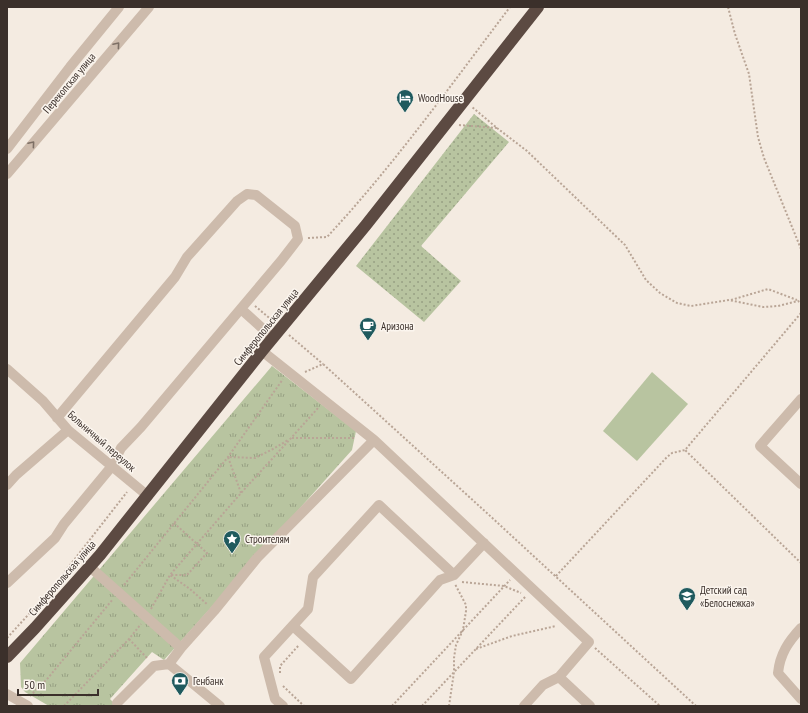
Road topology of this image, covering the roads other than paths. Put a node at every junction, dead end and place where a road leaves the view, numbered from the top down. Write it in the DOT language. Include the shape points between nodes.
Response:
graph roads {
  1 [pos="119,7"];
  2 [pos="149,7"];
  3 [pos="538,7"];
  4 [pos="7,149"];
  5 [pos="7,174"];
  6 [pos="240,309"];
  7 [pos="273,338"];
  8 [pos="262,351"];
  9 [pos="7,370"];
  10 [pos="801,399"];
  11 [pos="57,418"];
  12 [pos="68,430"];
  13 [pos="374,440"];
  14 [pos="112,466"];
  15 [pos="801,484"];
  16 [pos="7,485"];
  17 [pos="148,496"];
  18 [pos="484,543"];
  19 [pos="90,567"];
  20 [pos="454,579"];
  21 [pos="7,583"];
  22 [pos="293,626"];
  23 [pos="801,628"];
  24 [pos="181,648"];
  25 [pos="7,657"];
  26 [pos="169,664"];
  27 [pos="559,677"];
  28 [pos="7,694"];
  29 [pos="801,699"];
  30 [pos="117,703"];
  31 [pos="25,705"];
  32 [pos="215,705"];
  33 [pos="282,706"];
  34 [pos="524,706"];
  35 [pos="590,706"];
  36 [pos="795,706"];
  1 -- 4 [label="street, Перекопская улица"];
  5 -- 2 [label="street, Перекопская улица, one-way"];
  3 -- 7 [label="highway, Симферопольская улица"];
  6 -- 7 [label="street"];
  6 -- 11 [label="street" via="298,239 295,226 256,195 247,194 237,201 187,257 175,277"];
  6 -- 14 [label="street" via="141,428 121,448"];
  7 -- 8 [label="highway, Симферопольская улица"];
  8 -- 13 [label="street"];
  8 -- 17 [label="highway, Симферопольская улица"];
  9 -- 11 [label="street, Больничный переулок" via="43,401"];
  10 -- 15 [label="street" via="760,446"];
  11 -- 12 [label="street, Больничный переулок"];
  12 -- 14 [label="street, Больничный переулок"];
  12 -- 16 [label="street"];
  13 -- 18 [label="street"];
  13 -- 24 [label="street" via="256,558"];
  14 -- 17 [label="street, Больничный переулок"];
  14 -- 21 [label="street" via="55,538"];
  17 -- 19 [label="highway, Симферопольская улица"];
  18 -- 20 [label="street"];
  18 -- 27 [label="street" via="589,642"];
  19 -- 24 [label="street"];
  19 -- 25 [label="highway, Симферопольская улица"];
  20 -- 22 [label="street" via="440,580 350,679"];
  20 -- 22 [label="street" via="379,505 313,576 308,609"];
  22 -- 33 [label="street" via="264,657 275,699"];
  23 -- 29 [label="street" via="785,648 779,661 778,673"];
  24 -- 26 [label="street"];
  26 -- 30 [label="street" via="154,666"];
  26 -- 32 [label="street"];
  27 -- 34 [label="street" via="543,685"];
  27 -- 35 [label="street"];
  28 -- 31 [label="street"];
  29 -- 36 [label="street"];
}
